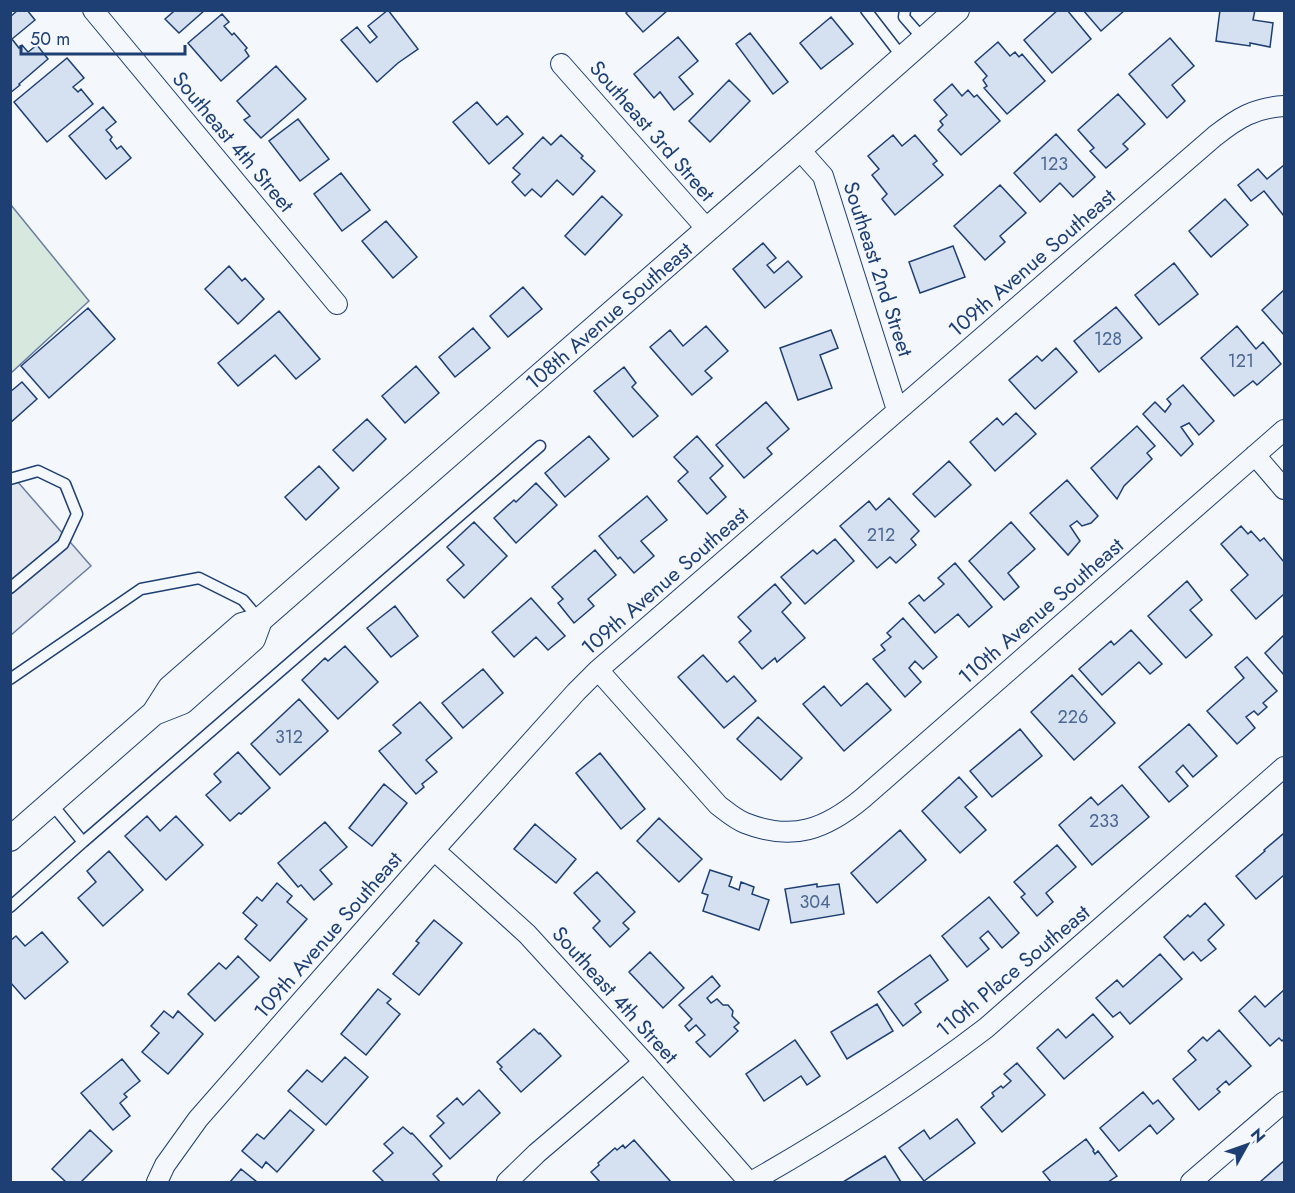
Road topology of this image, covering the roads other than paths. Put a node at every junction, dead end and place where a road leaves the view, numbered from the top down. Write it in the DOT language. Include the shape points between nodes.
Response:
graph roads {
  1 [pos="93,10"];
  2 [pos="866,10"];
  3 [pos="905,10"];
  4 [pos="957,10"];
  5 [pos="924,40"];
  6 [pos="903,58"];
  7 [pos="561,64"];
  8 [pos="1284,106"];
  9 [pos="799,149"];
  10 [pos="707,229"];
  11 [pos="336,304"];
  12 [pos="897,410"];
  13 [pos="1284,430"];
  14 [pos="540,446"];
  15 [pos="1255,455"];
  16 [pos="10,479"];
  17 [pos="1284,489"];
  18 [pos="10,588"];
  19 [pos="260,620"];
  20 [pos="598,670"];
  21 [pos="10,679"];
  22 [pos="1284,767"];
  23 [pos="50,803"];
  24 [pos="10,838"];
  25 [pos="83,842"];
  26 [pos="434,850"];
  27 [pos="10,907"];
  28 [pos="644,1062"];
  29 [pos="1284,1102"];
  30 [pos="157,1182"];
  31 [pos="507,1182"];
  32 [pos="750,1182"];
  33 [pos="1191,1182"];
  1 -- 11 [label="street, Southeast 4th Street"];
  2 -- 6 [label="lane"];
  3 -- 5 [label="lane" via="904,17"];
  4 -- 5 [label="street, 108th Avenue Southeast"];
  5 -- 6 [label="street, 108th Avenue Southeast"];
  6 -- 9 [label="street, 108th Avenue Southeast"];
  7 -- 10 [label="street, Southeast 3rd Street"];
  8 -- 12 [label="street, 109th Avenue Southeast" via="1248,113 1232,122"];
  9 -- 10 [label="street, 108th Avenue Southeast"];
  9 -- 12 [label="street, Southeast 2nd Street" via="824,176"];
  10 -- 19 [label="street, 108th Avenue Southeast"];
  12 -- 20 [label="street, 109th Avenue Southeast"];
  13 -- 15 [label="street, 110th Avenue Southeast"];
  14 -- 25 [label="lane"];
  15 -- 17 [label="street"];
  15 -- 20 [label="street, 110th Avenue Southeast" via="863,798 826,824 791,832 768,830 732,815"];
  16 -- 18 [label="lane" via="38,471 65,484 77,514 63,544"];
  19 -- 21 [label="lane" via="243,600 199,578 141,589"];
  19 -- 23 [label="street, 108th Avenue Southeast" via="242,625 178,680 154,713"];
  20 -- 26 [label="street, 109th Avenue Southeast"];
  22 -- 32 [label="street, 110th Place Southeast" via="986,1028 880,1104"];
  23 -- 24 [label="street, 108th Avenue Southeast"];
  23 -- 25 [label="lane"];
  25 -- 27 [label="lane"];
  26 -- 28 [label="street, Southeast 4th Street" via="527,934"];
  26 -- 30 [label="street, 109th Avenue Southeast" via="198,1119"];
  28 -- 31 [label="street"];
  28 -- 32 [label="street, Southeast 4th Street"];
  29 -- 33 [label="street"];
}
